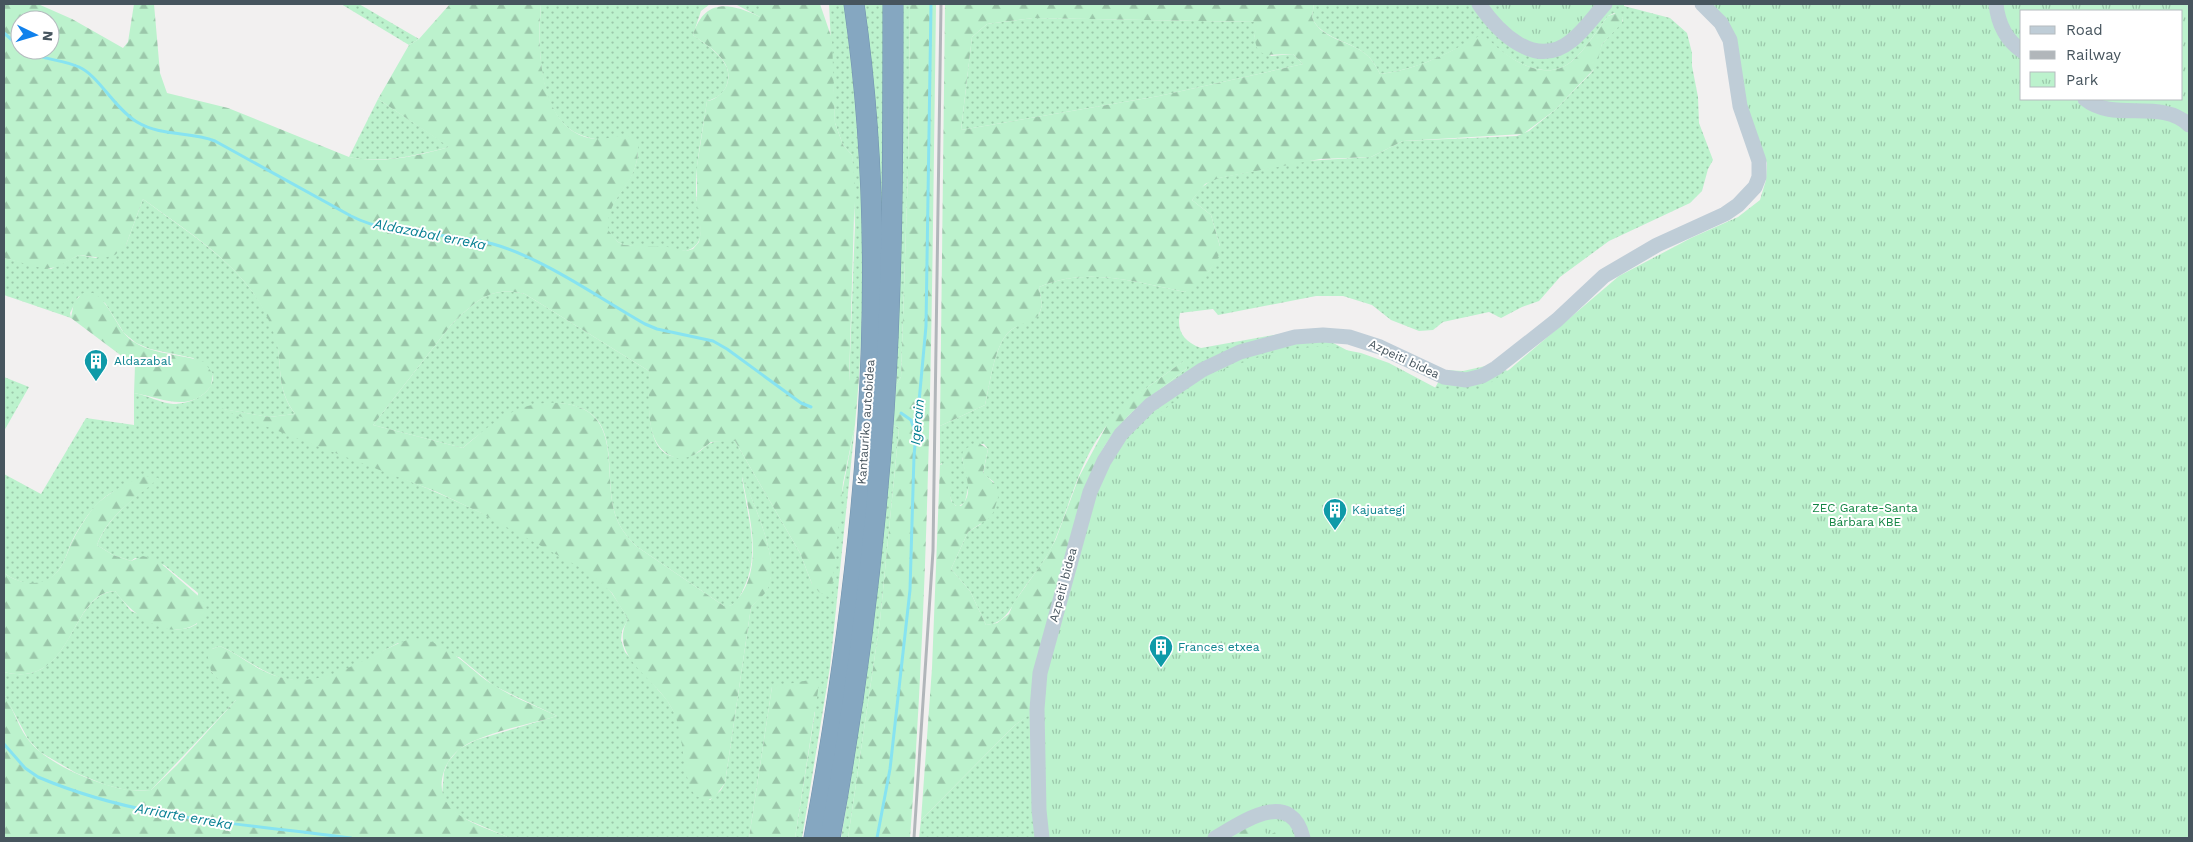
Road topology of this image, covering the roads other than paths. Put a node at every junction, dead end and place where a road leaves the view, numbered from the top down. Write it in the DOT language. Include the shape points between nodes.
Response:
graph roads {
  1 [pos="854,4"];
  2 [pos="893,4"];
  3 [pos="1479,4"];
  4 [pos="1605,4"];
  5 [pos="1702,4"];
  6 [pos="1996,4"];
  7 [pos="2020,49"];
  8 [pos="2087,100"];
  9 [pos="2189,125"];
  10 [pos="814,838"];
  11 [pos="830,838"];
  12 [pos="1042,838"];
  13 [pos="1215,838"];
  14 [pos="1303,838"];
  1 -- 10 [label="highway, Kantauriko autobidea" via="866,100 872,198 870,364 849,602"];
  2 -- 11 [label="highway, Kantauriko autobidea" via="891,247 883,420 865,608"];
  3 -- 4 [label="main road" via="1510,39 1541,51 1556,49 1570,42"];
  5 -- 12 [label="main road, Azpeiti bidea" via="1721,23 1730,40 1740,106 1759,161 1755,187 1738,205 1657,245 1604,276 1557,320 1482,376 1464,380 1444,377 1380,347 1350,337 1295,337 1240,352 1207,367 1150,405 1121,434 1090,492 1040,673 1037,709"];
  6 -- 7 [label="main road" via="2003,29"];
  8 -- 9 [label="main road" via="2104,108 2168,113"];
  13 -- 14 [label="main road" via="1252,816 1270,811 1293,819"];
}
